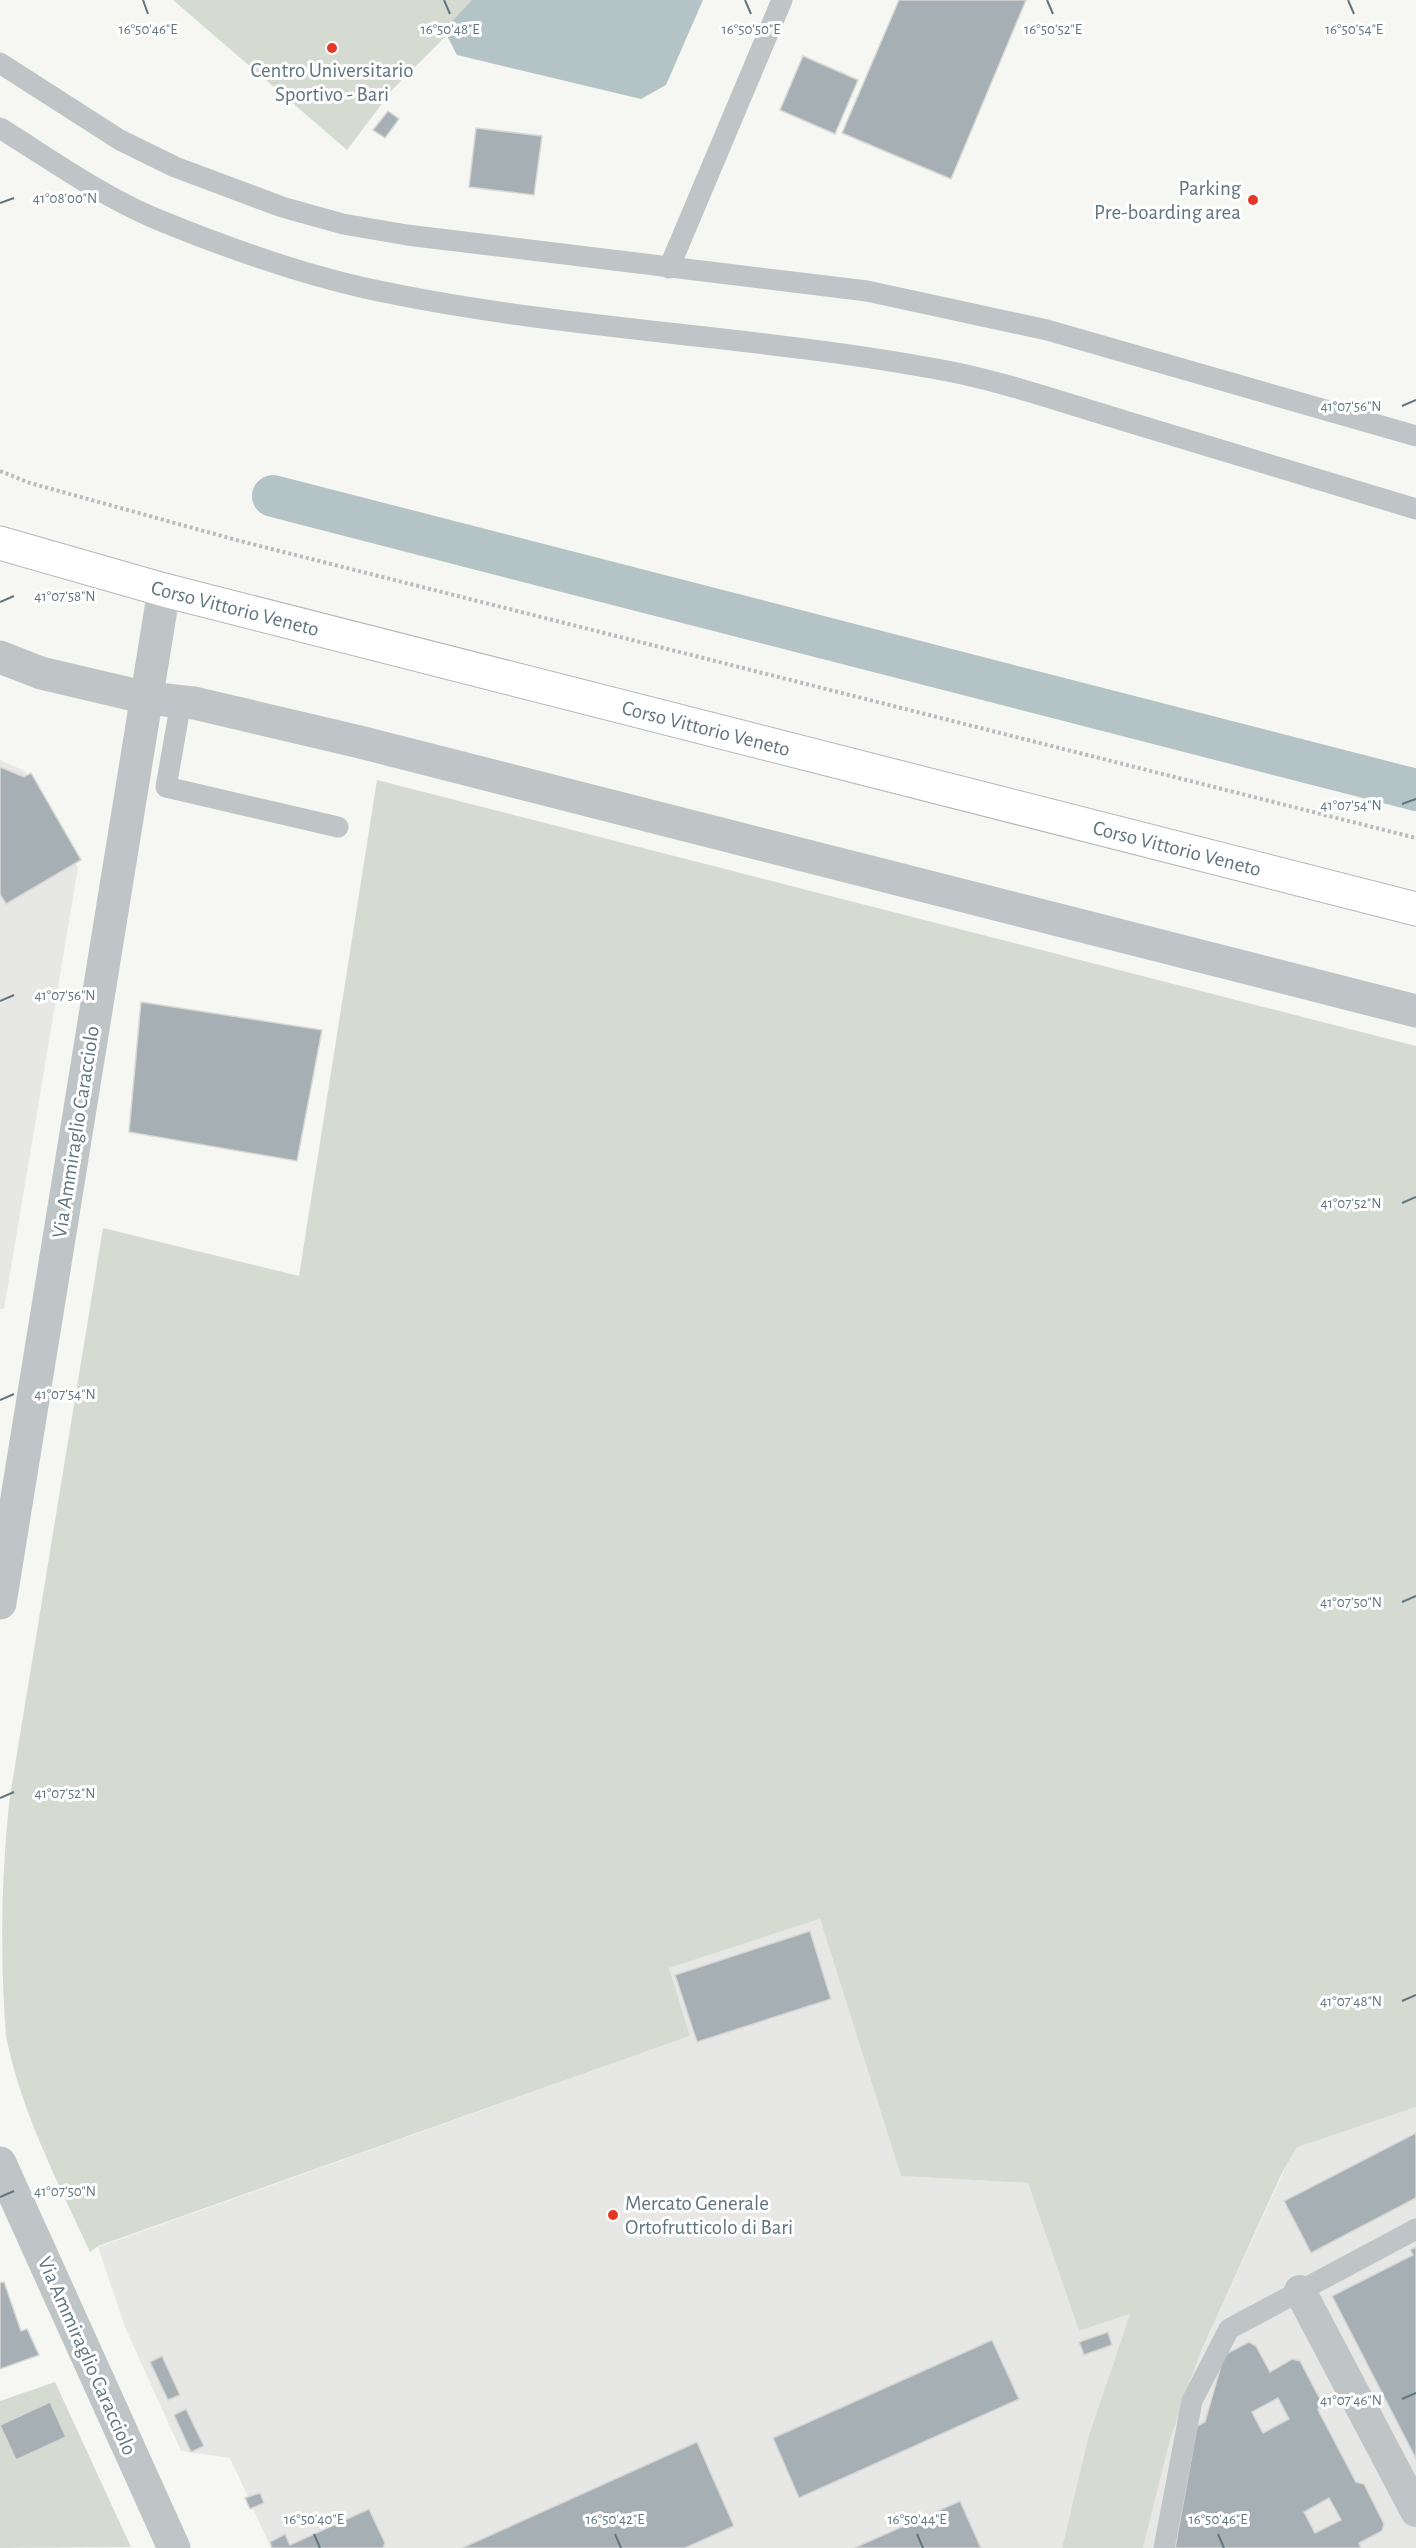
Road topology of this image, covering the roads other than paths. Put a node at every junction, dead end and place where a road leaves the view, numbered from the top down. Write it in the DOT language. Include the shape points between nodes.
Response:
graph roads {
  1 [pos="782,0"];
  2 [pos="0,63"];
  3 [pos="0,128"];
  4 [pos="669,268"];
  5 [pos="1416,436"];
  6 [pos="1416,509"];
  7 [pos="0,543"];
  8 [pos="164,590"];
  9 [pos="0,657"];
  10 [pos="147,698"];
  11 [pos="181,702"];
  12 [pos="338,827"];
  13 [pos="1416,909"];
  14 [pos="1416,1011"];
  15 [pos="0,1604"];
  16 [pos="0,2163"];
  17 [pos="1416,2229"];
  18 [pos="1300,2291"];
  19 [pos="1416,2511"];
  20 [pos="174,2548"];
  21 [pos="1164,2548"];
  1 -- 4 [label="lane"];
  2 -- 4 [label="lane" via="120,140 175,166 282,207 343,224 407,235"];
  3 -- 6 [label="lane" via="150,216 319,276 429,301 534,318 853,354 937,369 1030,392"];
  4 -- 5 [label="lane" via="867,291 1047,330"];
  7 -- 8 [label="main road, Corso Vittorio Veneto"];
  8 -- 10 [label="street, Via Ammiraglio Caracciolo"];
  8 -- 13 [label="main road, Corso Vittorio Veneto"];
  9 -- 10 [label="street" via="41,673"];
  10 -- 11 [label="street"];
  10 -- 15 [label="street, Via Ammiraglio Caracciolo"];
  11 -- 12 [label="lane" via="166,787"];
  11 -- 14 [label="street" via="360,742"];
  16 -- 20 [label="street, Via Ammiraglio Caracciolo"];
  17 -- 18 [label="lane"];
  18 -- 19 [label="street"];
  18 -- 21 [label="lane" via="1229,2329 1192,2401"];
}
